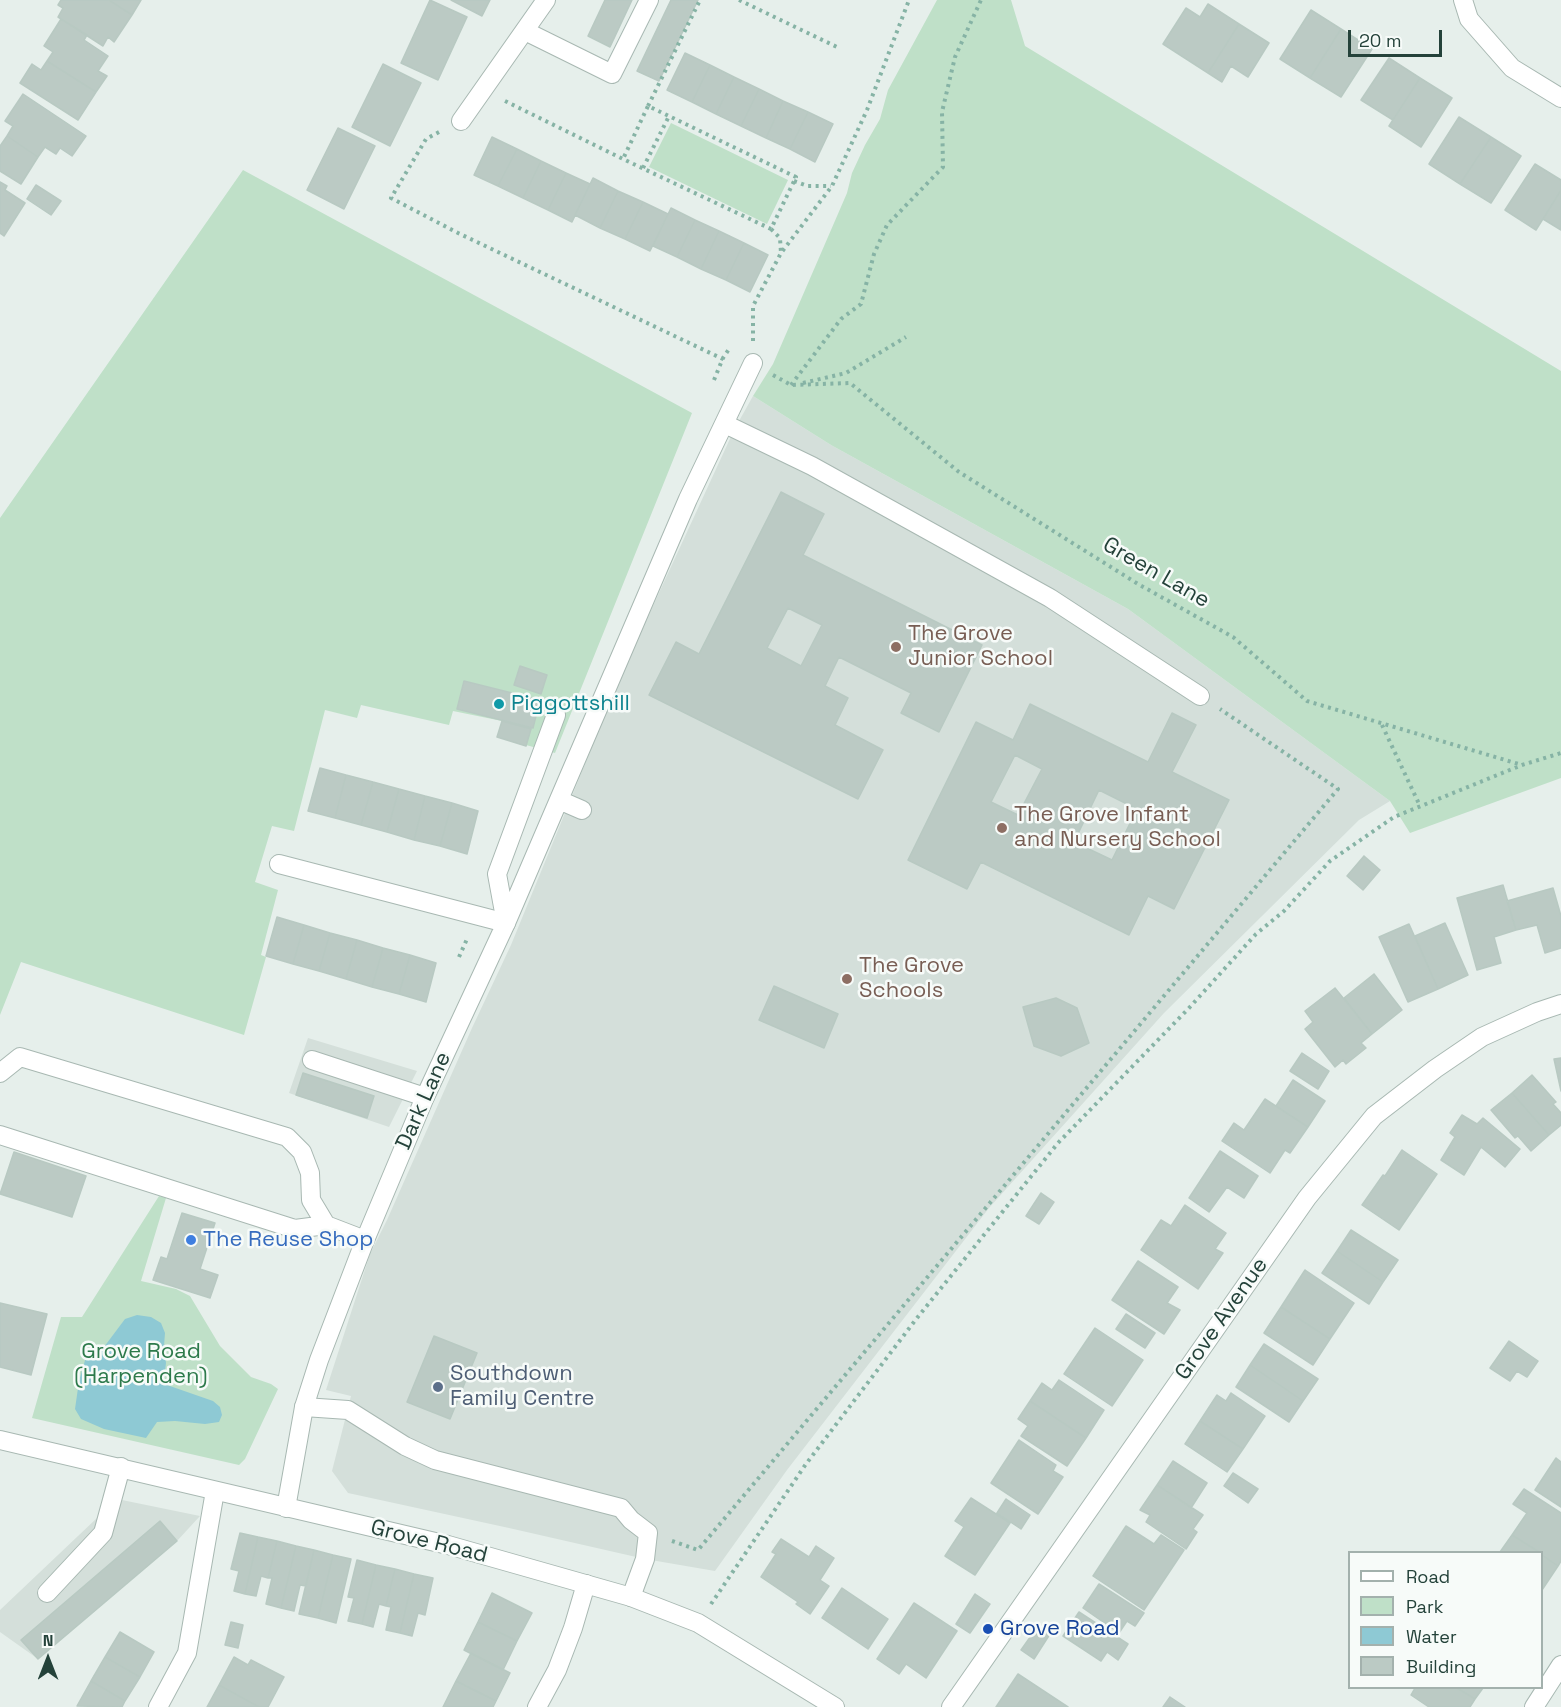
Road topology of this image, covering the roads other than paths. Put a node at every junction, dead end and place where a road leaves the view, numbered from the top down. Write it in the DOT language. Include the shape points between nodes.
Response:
graph roads {
  1 [pos="546,0"];
  2 [pos="649,0"];
  3 [pos="1463,0"];
  4 [pos="525,31"];
  5 [pos="1561,98"];
  6 [pos="461,121"];
  7 [pos="753,363"];
  8 [pos="725,424"];
  9 [pos="1200,696"];
  10 [pos="556,715"];
  11 [pos="559,801"];
  12 [pos="582,810"];
  13 [pos="279,864"];
  14 [pos="507,923"];
  15 [pos="1561,1004"];
  16 [pos="312,1060"];
  17 [pos="0,1073"];
  18 [pos="425,1097"];
  19 [pos="0,1136"];
  20 [pos="326,1225"];
  21 [pos="365,1240"];
  22 [pos="304,1407"];
  23 [pos="0,1440"];
  24 [pos="121,1467"];
  25 [pos="215,1491"];
  26 [pos="286,1508"];
  27 [pos="586,1584"];
  28 [pos="46,1593"];
  29 [pos="631,1597"];
  30 [pos="1561,1665"];
  31 [pos="158,1707"];
  32 [pos="537,1707"];
  33 [pos="835,1707"];
  34 [pos="951,1707"];
  35 [pos="1534,1707"];
  1 -- 4 [label="street"];
  2 -- 4 [label="street" via="612,74"];
  3 -- 5 [label="street" via="1469,20 1512,68"];
  4 -- 6 [label="street"];
  7 -- 8 [label="street, Dark Lane"];
  8 -- 9 [label="street" via="812,466 1050,598"];
  8 -- 11 [label="street, Dark Lane" via="688,499"];
  10 -- 14 [label="street" via="497,874"];
  11 -- 12 [label="street"];
  11 -- 14 [label="street, Dark Lane"];
  13 -- 14 [label="street"];
  14 -- 18 [label="street, Dark Lane"];
  15 -- 34 [label="street, Grove Avenue" via="1482,1037 1374,1116 1307,1198"];
  16 -- 18 [label="street"];
  17 -- 20 [label="street" via="20,1057 287,1137 302,1152 310,1173 311,1200"];
  18 -- 21 [label="street, Dark Lane"];
  19 -- 20 [label="street" via="295,1228"];
  20 -- 21 [label="street"];
  21 -- 22 [label="street, Dark Lane"];
  22 -- 26 [label="street, Dark Lane"];
  22 -- 29 [label="street" via="348,1410 435,1460 621,1508 648,1533 645,1559"];
  23 -- 24 [label="street, Grove Road"];
  24 -- 25 [label="street, Grove Road"];
  24 -- 28 [label="street" via="103,1533"];
  25 -- 26 [label="street, Grove Road"];
  25 -- 31 [label="street" via="187,1653"];
  26 -- 27 [label="street, Grove Road" via="448,1545"];
  27 -- 29 [label="street, Grove Road"];
  27 -- 32 [label="street" via="557,1670"];
  29 -- 33 [label="street, Grove Road" via="698,1623"];
  30 -- 35 [label="street"];
}
